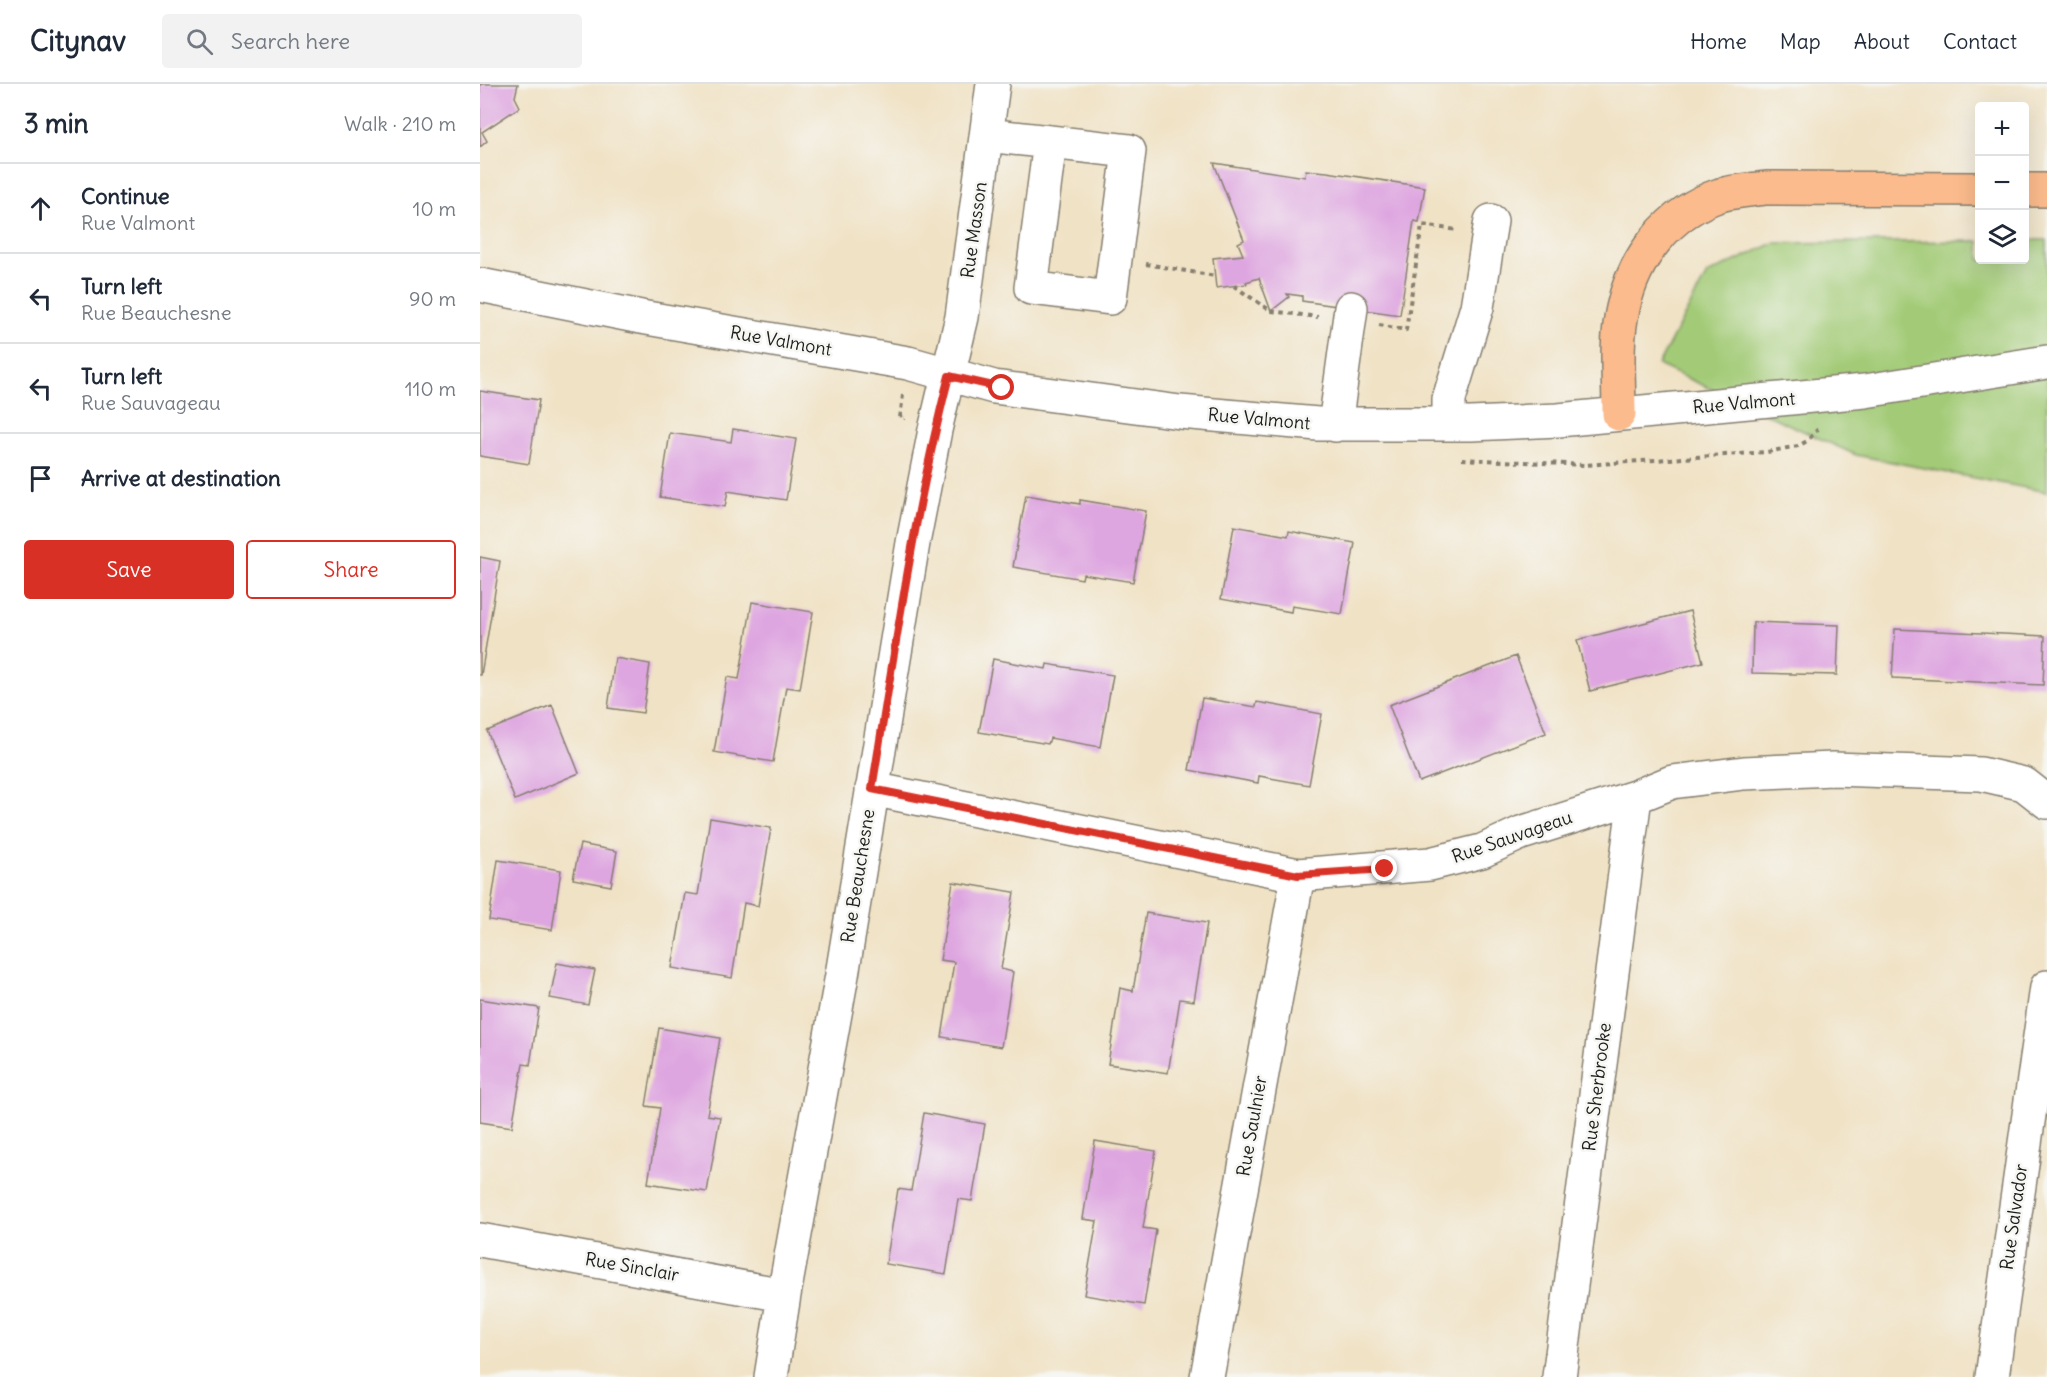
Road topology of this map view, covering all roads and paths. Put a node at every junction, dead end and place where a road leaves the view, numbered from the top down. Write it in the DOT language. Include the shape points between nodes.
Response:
graph roads {
  1 [pos="993,84"];
  2 [pos="987,135"];
  3 [pos="1050,142"];
  4 [pos="1975,189"];
  5 [pos="2029,190"];
  6 [pos="2047,190"];
  7 [pos="1491,221"];
  8 [pos="1446,228"];
  9 [pos="1154,265"];
  10 [pos="1215,276"];
  11 [pos="480,285"];
  12 [pos="1234,286"];
  13 [pos="1351,308"];
  14 [pos="1298,314"];
  15 [pos="1409,314"];
  16 [pos="2047,363"];
  17 [pos="949,376"];
  18 [pos="1619,414"];
  19 [pos="1449,424"];
  20 [pos="1335,425"];
  21 [pos="872,789"];
  22 [pos="1635,796"];
  23 [pos="2045,799"];
  24 [pos="1298,875"];
  25 [pos="2047,987"];
  26 [pos="480,1240"];
  27 [pos="784,1295"];
  28 [pos="771,1377"];
  29 [pos="1207,1377"];
  30 [pos="1559,1377"];
  31 [pos="1992,1377"];
  1 -- 2 [label="street, Rue Masson"];
  2 -- 3 [label="street"];
  2 -- 17 [label="street, Rue Masson" via="962,317"];
  3 -- 3 [label="street" via="1129,151 1110,298 1031,288"];
  4 -- 18 [label="highway" via="1766,188 1732,192 1693,207 1654,242 1630,282 1620,331"];
  5 -- 6 [label="highway"];
  7 -- 19 [label="street" via="1477,307 1449,399"];
  8 -- 15 [label="path" via="1422,225"];
  9 -- 10 [label="path"];
  11 -- 17 [label="street, Rue Valmont" via="908,363"];
  12 -- 14 [label="path" via="1271,311"];
  13 -- 20 [label="street"];
  16 -- 18 [label="street, Rue Valmont" via="1798,399"];
  17 -- 20 [label="street, Rue Valmont" via="994,387 1117,404"];
  17 -- 21 [label="street, Rue Beauchesne" via="913,543"];
  18 -- 19 [label="street, Rue Valmont"];
  19 -- 20 [label="street, Rue Valmont"];
  21 -- 24 [label="street, Rue Sauvageau"];
  21 -- 27 [label="street, Rue Beauchesne"];
  22 -- 23 [label="street, Rue Sauvageau" via="1672,782 1744,773 1833,769 1981,774 2024,784"];
  22 -- 24 [label="street, Rue Sauvageau" via="1521,833 1482,851 1446,860"];
  22 -- 30 [label="street, Rue Sherbrooke"];
  24 -- 29 [label="street, Rue Saulnier"];
  25 -- 31 [label="street, Rue Salvador"];
  26 -- 27 [label="street, Rue Sinclair"];
  27 -- 28 [label="street, Rue Beauchesne"];
}
